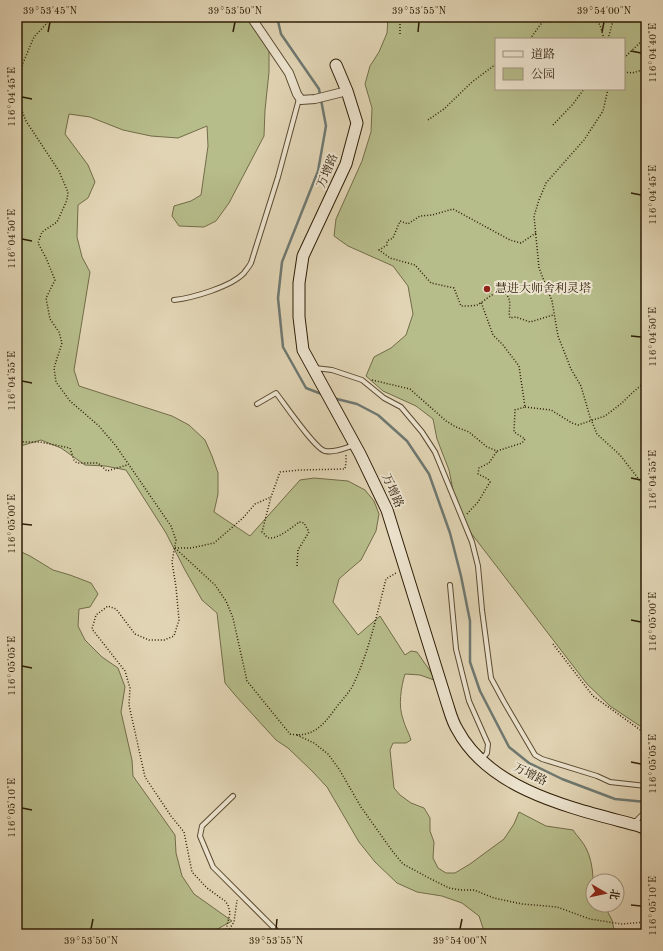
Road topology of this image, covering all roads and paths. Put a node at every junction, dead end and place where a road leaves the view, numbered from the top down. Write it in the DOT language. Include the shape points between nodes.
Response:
graph roads {
  1 [pos="51,17"];
  2 [pos="251,17"];
  3 [pos="400,17"];
  4 [pos="407,17"];
  5 [pos="428,17"];
  6 [pos="548,17"];
  7 [pos="556,17"];
  8 [pos="593,17"];
  9 [pos="614,17"];
  10 [pos="400,34"];
  11 [pos="646,37"];
  12 [pos="531,38"];
  13 [pos="604,38"];
  14 [pos="608,38"];
  15 [pos="625,57"];
  16 [pos="336,65"];
  17 [pos="495,65"];
  18 [pos="646,69"];
  19 [pos="625,72"];
  20 [pos="583,90"];
  21 [pos="608,90"];
  22 [pos="347,91"];
  23 [pos="299,99"];
  24 [pos="428,120"];
  25 [pos="553,125"];
  26 [pos="536,233"];
  27 [pos="174,300"];
  28 [pos="480,302"];
  29 [pos="554,315"];
  30 [pos="312,368"];
  31 [pos="362,380"];
  32 [pos="646,381"];
  33 [pos="257,404"];
  34 [pos="525,407"];
  35 [pos="592,421"];
  36 [pos="17,440"];
  37 [pos="350,446"];
  38 [pos="497,451"];
  39 [pos="127,465"];
  40 [pos="646,491"];
  41 [pos="271,497"];
  42 [pos="462,519"];
  43 [pos="175,548"];
  44 [pos="297,566"];
  45 [pos="405,567"];
  46 [pos="450,585"];
  47 [pos="553,644"];
  48 [pos="646,734"];
  49 [pos="297,735"];
  50 [pos="481,760"];
  51 [pos="646,786"];
  52 [pos="234,796"];
  53 [pos="646,813"];
  54 [pos="633,824"];
  55 [pos="646,829"];
  56 [pos="238,892"];
  57 [pos="646,922"];
  58 [pos="226,934"];
  59 [pos="280,934"];
  1 -- 39 [label="path" via="34,37 23,63 17,88 19,103 26,121 59,171 68,192 67,200 56,222 42,232 38,243 55,280 46,298 50,319 59,332 62,343 54,368 56,382 70,401 99,426 116,446"];
  2 -- 23 [label="street" via="289,73"];
  3 -- 10 [label="path"];
  4 -- 5 [label="path"];
  6 -- 7 [label="path"];
  6 -- 12 [label="path"];
  8 -- 13 [label="path" via="600,25"];
  9 -- 14 [label="path"];
  11 -- 15 [label="path"];
  16 -- 22 [label="street, 万增路"];
  17 -- 24 [label="path"];
  18 -- 19 [label="path"];
  20 -- 25 [label="path"];
  21 -- 26 [label="path" via="603,111 584,140 546,183 534,216"];
  22 -- 23 [label="street" via="315,99"];
  22 -- 30 [label="street, 万增路" via="357,123 346,164 304,256 299,283 303,350"];
  23 -- 27 [label="lane" via="251,263 243,274 232,282 190,298"];
  26 -- 28 [label="path" via="521,243 510,240 453,209 420,216 408,224 400,221 393,238 379,250 390,258 415,265 431,283 454,288 461,306 477,305"];
  26 -- 29 [label="path" via="539,268 552,301"];
  28 -- 29 [label="path" via="495,293 502,293 508,297 510,318 516,317 530,322"];
  28 -- 34 [label="path" via="493,335 519,366"];
  29 -- 35 [label="path" via="558,336 571,370 581,386"];
  30 -- 31 [label="lane" via="332,370"];
  30 -- 37 [label="street, 万增路" via="333,406"];
  31 -- 38 [label="path" via="376,380 410,389 446,421 469,432 487,447"];
  31 -- 42 [label="lane" via="384,398 401,407 422,432 435,452"];
  32 -- 35 [label="path" via="605,416"];
  33 -- 37 [label="lane" via="276,393 323,451 333,452"];
  34 -- 35 [label="path" via="551,410 578,425"];
  34 -- 38 [label="path" via="516,410 514,432 524,439 522,443"];
  35 -- 40 [label="path" via="597,434 620,456"];
  36 -- 39 [label="path" via="70,448 77,463 98,463 107,472"];
  37 -- 41 [label="path" via="345,469 280,472"];
  37 -- 45 [label="street, 万增路" via="387,510"];
  38 -- 42 [label="path" via="489,463 479,468 478,474 490,482 478,502"];
  39 -- 43 [label="path" via="171,526 176,540"];
  41 -- 43 [label="path" via="255,504 214,543 191,548"];
  41 -- 44 [label="path" via="262,532 267,537 273,538 282,534 299,522 304,523 310,532 298,550"];
  42 -- 51 [label="lane" via="472,542 478,566 492,678 535,755 610,782"];
  43 -- 49 [label="path" via="215,585 226,601 233,618 247,681 290,734"];
  43 -- 58 [label="path" via="172,562 179,620 174,636 164,640 149,640 135,634 116,609 108,606 96,615 92,629 125,671 130,688 129,705 146,777 184,832 192,872 228,906 230,913"];
  45 -- 49 [label="path" via="386,579 367,650 353,686 324,724 312,732"];
  45 -- 50 [label="street, 万增路" via="456,729"];
  46 -- 50 [label="lane" via="456,649 469,701 488,744 487,752"];
  47 -- 48 [label="path" via="593,696"];
  49 -- 57 [label="path" via="314,743 328,754 393,852 403,864 429,878 449,888 474,890 494,898 522,904 557,907 590,919 622,924"];
  50 -- 54 [label="street, 万增路" via="492,770 522,787 573,808"];
  52 -- 56 [label="lane" via="202,826 200,836 213,867"];
  53 -- 54 [label="lane"];
  54 -- 55 [label="street, 万增路"];
  56 -- 58 [label="path" via="234,922"];
  56 -- 59 [label="lane"];
}
